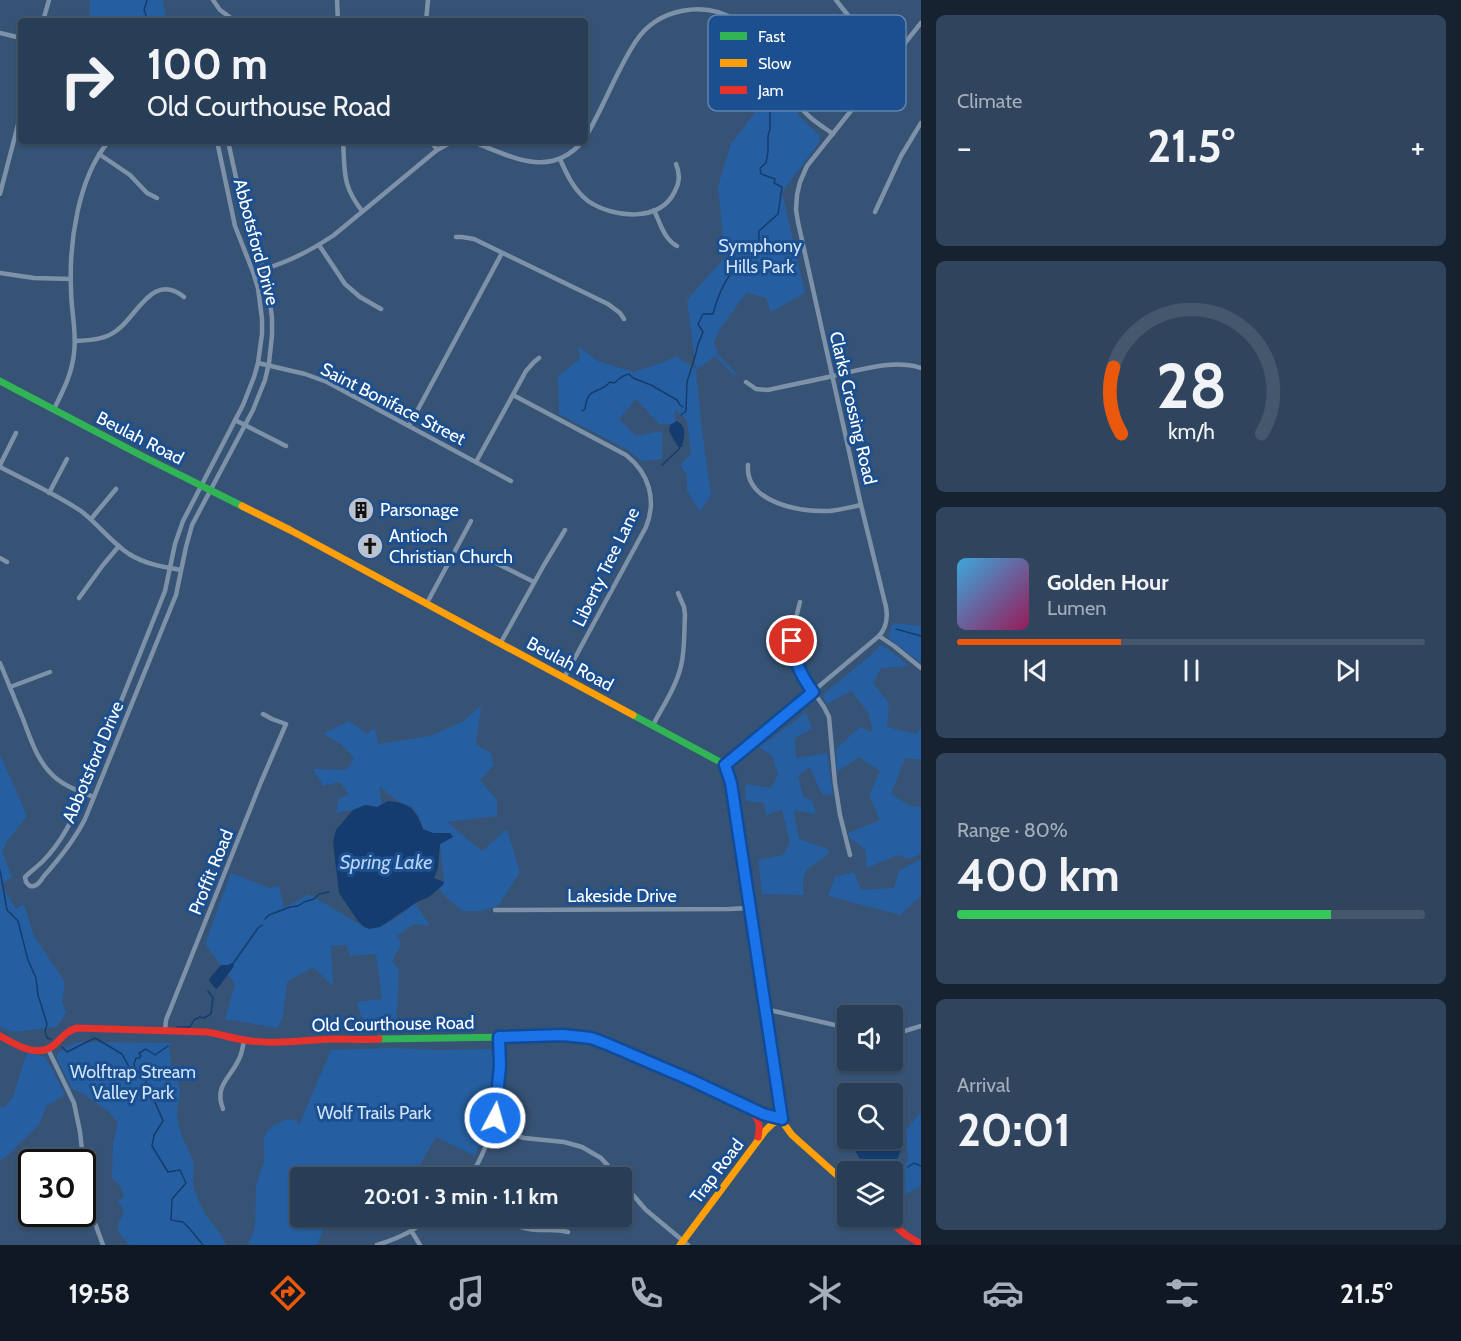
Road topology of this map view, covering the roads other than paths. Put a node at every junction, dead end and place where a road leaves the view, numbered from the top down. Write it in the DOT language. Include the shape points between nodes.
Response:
graph roads {
  1 [pos="49,0"];
  2 [pos="213,0"];
  3 [pos="337,0"];
  4 [pos="428,0"];
  5 [pos="692,0"];
  6 [pos="836,0"];
  7 [pos="692,9"];
  8 [pos="725,15"];
  9 [pos="848,15"];
  10 [pos="45,18"];
  11 [pos="231,18"];
  12 [pos="337,18"];
  13 [pos="426,18"];
  14 [pos="921,23"];
  15 [pos="0,33"];
  16 [pos="18,37"];
  17 [pos="906,42"];
  18 [pos="804,111"];
  19 [pos="851,111"];
  20 [pos="921,123"];
  21 [pos="18,125"];
  22 [pos="588,131"];
  23 [pos="833,134"];
  24 [pos="107,144"];
  25 [pos="219,144"];
  26 [pos="229,144"];
  27 [pos="344,144"];
  28 [pos="433,144"];
  29 [pos="448,144"];
  30 [pos="475,144"];
  31 [pos="490,144"];
  32 [pos="579,144"];
  33 [pos="488,148"];
  34 [pos="437,150"];
  35 [pos="99,154"];
  36 [pos="560,159"];
  37 [pos="676,164"];
  38 [pos="0,194"];
  39 [pos="157,198"];
  40 [pos="654,210"];
  41 [pos="362,211"];
  42 [pos="875,212"];
  43 [pos="456,237"];
  44 [pos="319,245"];
  45 [pos="677,246"];
  46 [pos="502,252"];
  47 [pos="264,270"];
  48 [pos="253,272"];
  49 [pos="0,273"];
  50 [pos="71,279"];
  51 [pos="184,297"];
  52 [pos="381,309"];
  53 [pos="624,319"];
  54 [pos="75,341"];
  55 [pos="540,358"];
  56 [pos="258,363"];
  57 [pos="268,366"];
  58 [pos="921,368"];
  59 [pos="833,376"];
  60 [pos="0,381"];
  61 [pos="746,382"];
  62 [pos="513,395"];
  63 [pos="54,410"];
  64 [pos="235,420"];
  65 [pos="245,425"];
  66 [pos="409,426"];
  67 [pos="16,433"];
  68 [pos="286,446"];
  69 [pos="67,459"];
  70 [pos="476,462"];
  71 [pos="748,465"];
  72 [pos="0,466"];
  73 [pos="512,481"];
  74 [pos="201,485"];
  75 [pos="116,489"];
  76 [pos="211,490"];
  77 [pos="49,493"];
  78 [pos="861,505"];
  79 [pos="91,519"];
  80 [pos="471,521"];
  81 [pos="565,530"];
  82 [pos="119,546"];
  83 [pos="0,558"];
  84 [pos="7,561"];
  85 [pos="494,562"];
  86 [pos="171,568"];
  87 [pos="182,570"];
  88 [pos="534,582"];
  89 [pos="678,593"];
  90 [pos="79,598"];
  91 [pos="800,602"];
  92 [pos="427,603"];
  93 [pos="879,636"];
  94 [pos="501,644"];
  95 [pos="0,663"];
  96 [pos="921,668"];
  97 [pos="50,672"];
  98 [pos="564,678"];
  99 [pos="10,687"];
  100 [pos="813,692"];
  101 [pos="263,714"];
  102 [pos="653,725"];
  103 [pos="725,765"];
  104 [pos="84,794"];
  105 [pos="94,797"];
  106 [pos="850,855"];
  107 [pos="750,908"];
  108 [pos="495,910"];
  109 [pos="765,1009"];
  110 [pos="837,1025"];
  111 [pos="921,1026"];
  112 [pos="165,1031"];
  113 [pos="903,1032"];
  114 [pos="0,1036"];
  115 [pos="499,1037"];
  116 [pos="244,1040"];
  117 [pos="48,1049"];
  118 [pos="746,1106"];
  119 [pos="223,1109"];
  120 [pos="782,1119"];
  121 [pos="493,1128"];
  122 [pos="757,1142"];
  123 [pos="475,1167"];
  124 [pos="609,1167"];
  125 [pos="837,1175"];
  126 [pos="632,1193"];
  127 [pos="419,1227"];
  128 [pos="520,1227"];
  129 [pos="896,1227"];
  130 [pos="412,1232"];
  131 [pos="568,1232"];
  132 [pos="684,1244"];
  133 [pos="921,1244"];
  134 [pos="103,1245"];
  135 [pos="377,1245"];
  136 [pos="420,1245"];
  1 -- 10 [label="street"];
  2 -- 11 [label="street"];
  3 -- 12 [label="street"];
  4 -- 13 [label="street"];
  5 -- 7 [label="street"];
  6 -- 9 [label="street"];
  7 -- 8 [label="street"];
  7 -- 22 [label="street" via="659,19 644,32"];
  14 -- 17 [label="street, Clarks Crossing Road"];
  15 -- 16 [label="street"];
  18 -- 23 [label="street"];
  19 -- 23 [label="street, Clarks Crossing Road"];
  20 -- 42 [label="street"];
  21 -- 38 [label="street"];
  23 -- 59 [label="street, Clarks Crossing Road" via="802,175 796,210"];
  24 -- 35 [label="street"];
  25 -- 48 [label="street, Abbotsford Drive" via="235,226"];
  26 -- 47 [label="street, Abbotsford Drive" via="246,223"];
  27 -- 41 [label="street" via="347,185"];
  28 -- 34 [label="street"];
  29 -- 34 [label="street"];
  30 -- 33 [label="street"];
  31 -- 33 [label="street"];
  32 -- 36 [label="street"];
  33 -- 36 [label="street" via="528,162"];
  34 -- 41 [label="street"];
  35 -- 39 [label="street"];
  35 -- 50 [label="street" via="80,200"];
  36 -- 40 [label="street" via="573,186 596,205 624,214"];
  37 -- 40 [label="street" via="679,177 675,191"];
  40 -- 45 [label="street" via="666,237"];
  41 -- 44 [label="street"];
  43 -- 46 [label="street" via="468,237"];
  44 -- 47 [label="street"];
  44 -- 52 [label="street" via="345,284"];
  46 -- 53 [label="street" via="609,304"];
  46 -- 66 [label="street"];
  47 -- 48 [label="street"];
  47 -- 57 [label="street, Abbotsford Drive" via="272,318"];
  48 -- 56 [label="street, Abbotsford Drive" via="262,319"];
  49 -- 50 [label="street"];
  50 -- 54 [label="street"];
  51 -- 54 [label="street" via="168,289 156,291 115,332 99,339"];
  54 -- 63 [label="street" via="70,373"];
  55 -- 62 [label="street" via="529,366"];
  56 -- 57 [label="street, Saint Boniface Street"];
  56 -- 64 [label="street, Abbotsford Drive"];
  57 -- 65 [label="street, Abbotsford Drive"];
  57 -- 66 [label="street, Saint Boniface Street" via="319,378"];
  58 -- 59 [label="street" via="892,365"];
  59 -- 61 [label="street" via="768,390 756,389"];
  59 -- 78 [label="street, Clarks Crossing Road"];
  60 -- 63 [label="main road, Beulah Road"];
  62 -- 70 [label="street"];
  62 -- 98 [label="street, Liberty Tree Lane" via="626,455 644,474 650,491 646,527"];
  63 -- 74 [label="main road, Beulah Road"];
  64 -- 65 [label="street"];
  64 -- 74 [label="street, Abbotsford Drive"];
  65 -- 68 [label="street"];
  65 -- 76 [label="street, Abbotsford Drive"];
  66 -- 70 [label="street, Saint Boniface Street"];
  67 -- 72 [label="street"];
  69 -- 77 [label="street"];
  70 -- 73 [label="street, Saint Boniface Street"];
  71 -- 78 [label="street" via="754,487 777,503 817,511"];
  72 -- 77 [label="street"];
  74 -- 76 [label="main road, Beulah Road"];
  74 -- 86 [label="street, Abbotsford Drive" via="179,531"];
  75 -- 79 [label="street"];
  76 -- 87 [label="street, Abbotsford Drive" via="189,534"];
  76 -- 92 [label="main road, Beulah Road"];
  77 -- 79 [label="street"];
  78 -- 93 [label="street, Clarks Crossing Road" via="887,610 886,626"];
  79 -- 82 [label="street"];
  80 -- 92 [label="street"];
  81 -- 88 [label="street"];
  82 -- 86 [label="street" via="138,559"];
  82 -- 90 [label="street"];
  83 -- 84 [label="street"];
  85 -- 88 [label="street"];
  86 -- 87 [label="street"];
  86 -- 104 [label="street, Abbotsford Drive"];
  87 -- 105 [label="street, Abbotsford Drive" via="176,595"];
  88 -- 94 [label="street"];
  89 -- 102 [label="street" via="685,615 682,660"];
  91 -- 100 [label="street" via="792,646 798,667"];
  92 -- 94 [label="main road, Beulah Road"];
  93 -- 96 [label="street"];
  93 -- 100 [label="street"];
  94 -- 98 [label="main road, Beulah Road"];
  95 -- 99 [label="street"];
  97 -- 99 [label="street"];
  98 -- 102 [label="main road, Beulah Road"];
  99 -- 104 [label="street" via="44,766 58,780"];
  100 -- 103 [label="street"];
  100 -- 106 [label="street" via="829,717 835,783"];
  101 -- 112 [label="street, Proffit Road" via="286,724 166,1020"];
  102 -- 103 [label="main road, Beulah Road"];
  103 -- 107 [label="main road"];
  104 -- 105 [label="street"];
  104 -- 105 [label="street, Abbotsford Drive" via="61,839 26,877 30,886 39,883 70,845"];
  107 -- 108 [label="street, Lakeside Drive"];
  107 -- 109 [label="main road"];
  109 -- 110 [label="street"];
  109 -- 120 [label="main road"];
  111 -- 113 [label="street"];
  112 -- 116 [label="main road, Old Courthouse Road" via="207,1032"];
  112 -- 117 [label="main road, Old Courthouse Road" via="75,1028"];
  114 -- 117 [label="main road" via="25,1048"];
  115 -- 116 [label="main road, Old Courthouse Road"];
  115 -- 118 [label="main road, Old Courthouse Road" via="591,1038"];
  115 -- 121 [label="street"];
  116 -- 119 [label="street" via="239,1059 220,1091"];
  117 -- 134 [label="street" via="74,1103 88,1204"];
  118 -- 120 [label="main road, Old Courthouse Road"];
  118 -- 122 [label="main road" via="759,1122"];
  120 -- 122 [label="main road, Trap Road" via="769,1126"];
  120 -- 125 [label="main road" via="792,1135"];
  121 -- 123 [label="street"];
  121 -- 124 [label="street" via="524,1138 582,1147"];
  122 -- 132 [label="main road, Trap Road"];
  126 -- 132 [label="street"];
  127 -- 130 [label="street"];
  128 -- 131 [label="street"];
  129 -- 133 [label="main road"];
  130 -- 135 [label="street"];
  130 -- 136 [label="street"];
}
